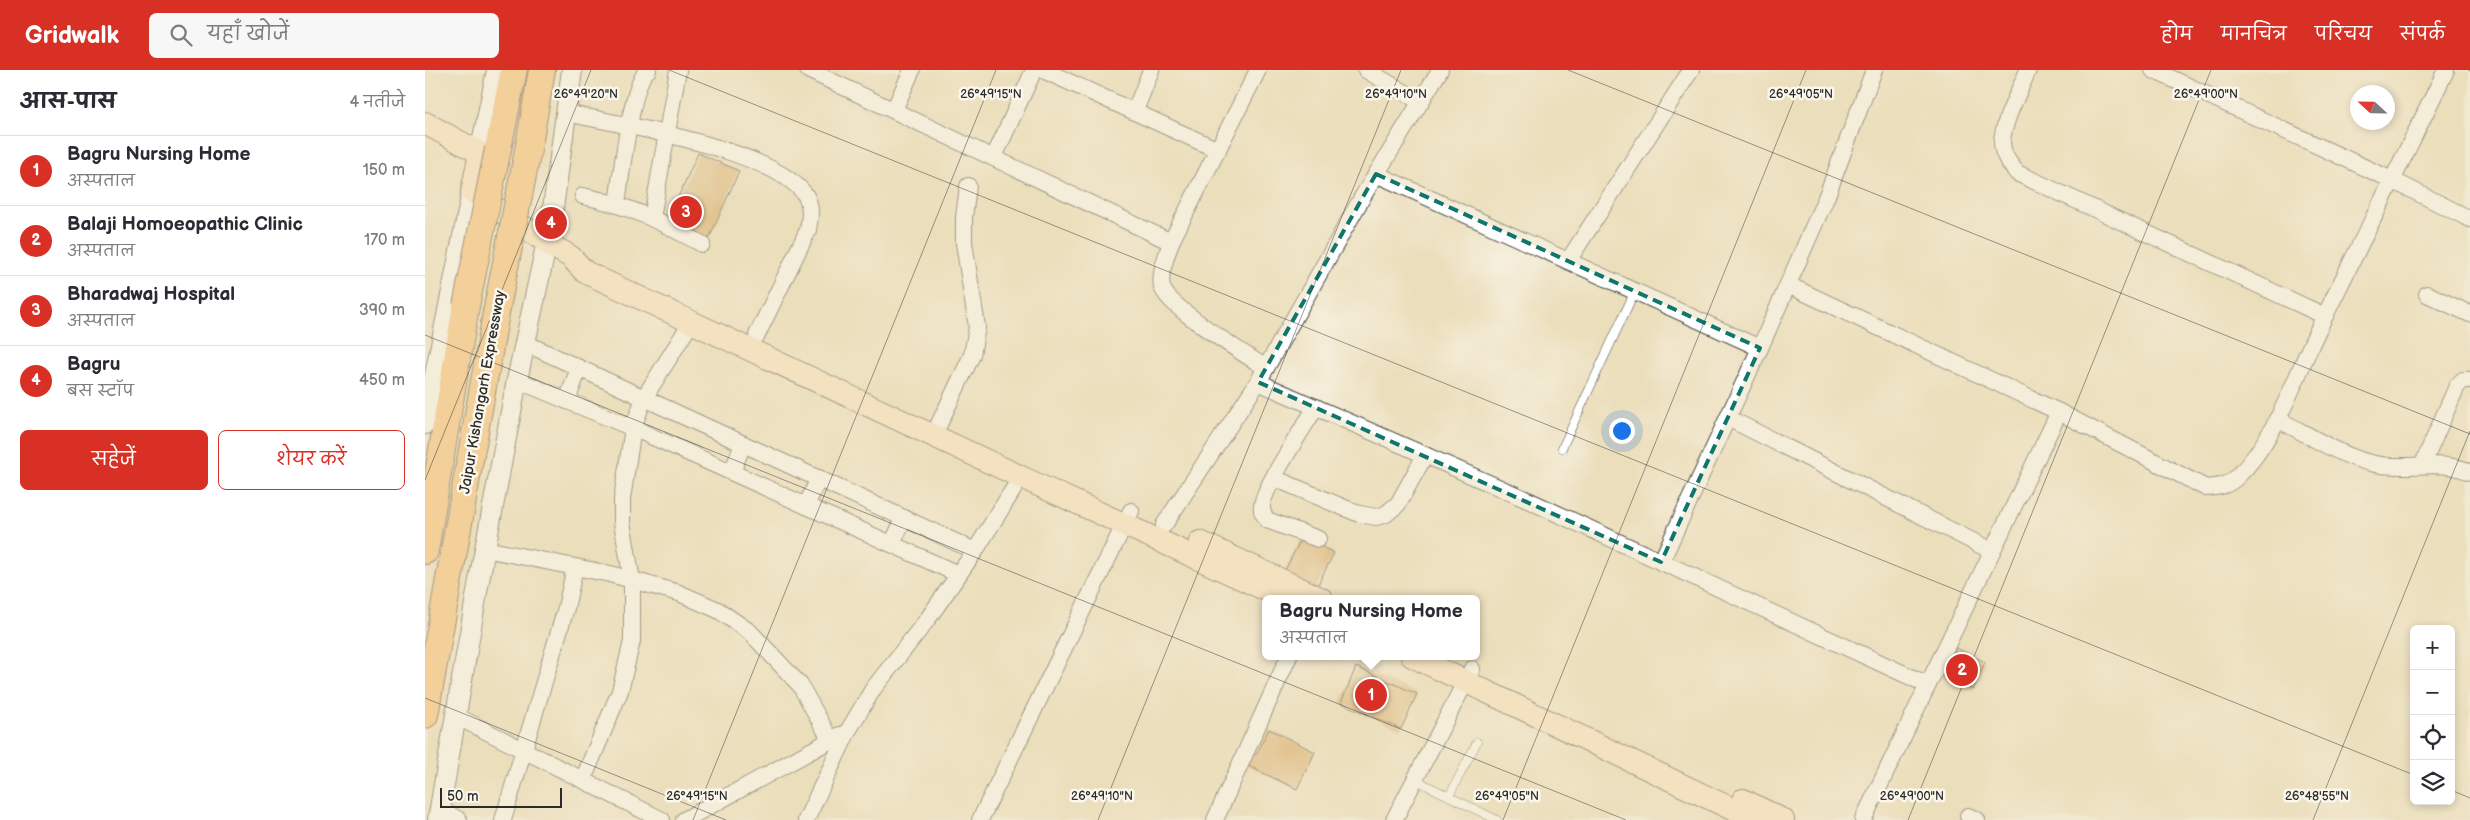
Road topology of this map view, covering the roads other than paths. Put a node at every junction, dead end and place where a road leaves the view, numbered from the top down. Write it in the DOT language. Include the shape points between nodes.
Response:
graph roads {
  1 [pos="497,70"];
  2 [pos="514,70"];
  3 [pos="542,70"];
  4 [pos="572,70"];
  5 [pos="648,70"];
  6 [pos="678,70"];
  7 [pos="808,70"];
  8 [pos="913,70"];
  9 [pos="1034,70"];
  10 [pos="1043,70"];
  11 [pos="1151,70"];
  12 [pos="1258,70"];
  13 [pos="1366,70"];
  14 [pos="1440,70"];
  15 [pos="1691,70"];
  16 [pos="1874,70"];
  17 [pos="2028,70"];
  18 [pos="2153,70"];
  19 [pos="2447,70"];
  20 [pos="1421,102"];
  21 [pos="894,110"];
  22 [pos="1135,112"];
  23 [pos="565,113"];
  24 [pos="425,122"];
  25 [pos="629,126"];
  26 [pos="667,134"];
  27 [pos="1218,150"];
  28 [pos="489,151"];
  29 [pos="994,157"];
  30 [pos="1377,174"];
  31 [pos="2392,180"];
  32 [pos="968,186"];
  33 [pos="472,192"];
  34 [pos="583,196"];
  35 [pos="617,203"];
  36 [pos="652,218"];
  37 [pos="2470,219"];
  38 [pos="546,242"];
  39 [pos="1171,242"];
  40 [pos="702,244"];
  41 [pos="571,256"];
  42 [pos="1568,261"];
  43 [pos="1788,285"];
  44 [pos="1635,291"];
  45 [pos="2427,294"];
  46 [pos="2470,314"];
  47 [pos="2325,316"];
  48 [pos="692,321"];
  49 [pos="757,335"];
  50 [pos="525,343"];
  51 [pos="1760,348"];
  52 [pos="431,365"];
  53 [pos="579,368"];
  54 [pos="1262,375"];
  55 [pos="517,380"];
  56 [pos="2470,380"];
  57 [pos="644,398"];
  58 [pos="567,401"];
  59 [pos="1316,407"];
  60 [pos="2059,412"];
  61 [pos="1728,418"];
  62 [pos="2277,419"];
  63 [pos="425,424"];
  64 [pos="939,424"];
  65 [pos="633,428"];
  66 [pos="743,444"];
  67 [pos="1562,448"];
  68 [pos="1425,455"];
  69 [pos="2423,464"];
  70 [pos="2469,468"];
  71 [pos="732,472"];
  72 [pos="1021,477"];
  73 [pos="819,478"];
  74 [pos="1274,478"];
  75 [pos="807,506"];
  76 [pos="1128,517"];
  77 [pos="904,518"];
  78 [pos="1164,525"];
  79 [pos="1318,539"];
  80 [pos="892,544"];
  81 [pos="485,549"];
  82 [pos="425,551"];
  83 [pos="975,551"];
  84 [pos="1992,551"];
  85 [pos="1661,562"];
  86 [pos="575,567"];
  87 [pos="958,574"];
  88 [pos="632,580"];
  89 [pos="1278,595"];
  90 [pos="1313,595"];
  91 [pos="1287,660"];
  92 [pos="1424,660"];
  93 [pos="1450,660"];
  94 [pos="1469,675"];
  95 [pos="1928,685"];
  96 [pos="425,715"];
  97 [pos="456,716"];
  98 [pos="848,731"];
  99 [pos="830,739"];
  100 [pos="1477,742"];
  101 [pos="523,750"];
  102 [pos="1414,779"];
  103 [pos="583,780"];
  104 [pos="1449,796"];
  105 [pos="439,815"];
  106 [pos="459,820"];
  107 [pos="503,820"];
  108 [pos="662,820"];
  109 [pos="684,820"];
  110 [pos="806,820"];
  111 [pos="980,820"];
  112 [pos="1215,820"];
  113 [pos="1394,820"];
  114 [pos="1497,820"];
  115 [pos="1755,820"];
  116 [pos="1783,820"];
  117 [pos="1863,820"];
  1 -- 28 [label="street"];
  2 -- 28 [label="highway, Jaipur Kishangarh Expressway"];
  3 -- 96 [label="highway, Jaipur Kishangarh Expressway, bridge"];
  4 -- 23 [label="street"];
  5 -- 25 [label="street" via="639,82"];
  6 -- 26 [label="street"];
  7 -- 21 [label="street"];
  8 -- 21 [label="street"];
  9 -- 29 [label="street"];
  10 -- 22 [label="street"];
  11 -- 22 [label="street"];
  12 -- 27 [label="street"];
  13 -- 20 [label="street"];
  14 -- 20 [label="street"];
  15 -- 42 [label="street"];
  16 -- 43 [label="street" via="1826,198"];
  17 -- 47 [label="street" via="2002,142 2006,160 2017,174"];
  18 -- 31 [label="street"];
  19 -- 31 [label="street"];
  20 -- 30 [label="street"];
  21 -- 29 [label="street"];
  22 -- 27 [label="street"];
  23 -- 25 [label="street"];
  23 -- 38 [label="street"];
  24 -- 28 [label="main road"];
  25 -- 26 [label="street"];
  25 -- 35 [label="street"];
  26 -- 36 [label="street"];
  26 -- 49 [label="street" via="726,151 772,170 793,181 807,197 811,211 808,230"];
  27 -- 39 [label="street"];
  28 -- 33 [label="main road"];
  28 -- 82 [label="highway, Jaipur Kishangarh Expressway, bridge"];
  29 -- 39 [label="street"];
  30 -- 42 [label="street"];
  30 -- 54 [label="street"];
  31 -- 37 [label="street"];
  31 -- 47 [label="street"];
  32 -- 64 [label="street" via="963,242 977,327 972,355"];
  33 -- 38 [label="main road"];
  33 -- 52 [label="street"];
  34 -- 35 [label="street"];
  35 -- 36 [label="street"];
  36 -- 40 [label="street"];
  38 -- 41 [label="main road"];
  38 -- 50 [label="street"];
  39 -- 54 [label="street" via="1163,268 1165,295"];
  41 -- 48 [label="main road" via="585,272"];
  41 -- 49 [label="main road" via="593,260"];
  42 -- 44 [label="street"];
  43 -- 51 [label="street"];
  43 -- 60 [label="street"];
  44 -- 51 [label="street"];
  44 -- 67 [label="lane"];
  45 -- 46 [label="street"];
  47 -- 62 [label="street"];
  48 -- 57 [label="street"];
  48 -- 72 [label="main road"];
  49 -- 64 [label="main road"];
  50 -- 53 [label="street"];
  50 -- 55 [label="street"];
  51 -- 61 [label="street"];
  52 -- 63 [label="street"];
  53 -- 57 [label="street"];
  53 -- 58 [label="street"];
  54 -- 59 [label="street"];
  54 -- 78 [label="street"];
  55 -- 58 [label="street"];
  55 -- 81 [label="street"];
  56 -- 69 [label="street" via="2463,380 2457,386"];
  57 -- 65 [label="street"];
  57 -- 66 [label="street"];
  58 -- 65 [label="street"];
  59 -- 68 [label="street"];
  59 -- 74 [label="street"];
  60 -- 62 [label="street" via="2206,488 2222,487 2236,478 2253,458"];
  60 -- 84 [label="street"];
  61 -- 84 [label="street"];
  61 -- 85 [label="street"];
  62 -- 69 [label="street" via="2375,464 2399,467"];
  64 -- 76 [label="main road"];
  65 -- 71 [label="street"];
  65 -- 88 [label="street" via="622,499 622,522"];
  66 -- 71 [label="street"];
  66 -- 73 [label="street"];
  68 -- 74 [label="street" via="1398,504 1386,514 1376,516 1359,514"];
  68 -- 85 [label="street"];
  69 -- 70 [label="street"];
  71 -- 75 [label="street"];
  72 -- 76 [label="main road"];
  72 -- 83 [label="street"];
  73 -- 75 [label="street"];
  73 -- 77 [label="street"];
  74 -- 79 [label="street" via="1262,505 1262,513 1267,520"];
  75 -- 80 [label="street"];
  76 -- 78 [label="main road"];
  76 -- 89 [label="main road"];
  76 -- 111 [label="street"];
  77 -- 80 [label="street"];
  77 -- 83 [label="street"];
  78 -- 90 [label="main road"];
  80 -- 87 [label="street"];
  81 -- 86 [label="street"];
  81 -- 97 [label="street"];
  83 -- 87 [label="street"];
  84 -- 95 [label="street"];
  85 -- 95 [label="street"];
  86 -- 88 [label="street"];
  86 -- 101 [label="street" via="566,608"];
  87 -- 98 [label="street" via="873,689"];
  88 -- 99 [label="street" via="679,593 718,610 750,632 800,684"];
  88 -- 103 [label="street" via="632,641 626,668 620,691"];
  91 -- 112 [label="street"];
  92 -- 94 [label="main road"];
  93 -- 94 [label="main road"];
  94 -- 102 [label="street"];
  94 -- 115 [label="main road"];
  94 -- 116 [label="main road"];
  95 -- 117 [label="street"];
  97 -- 101 [label="street"];
  97 -- 105 [label="street"];
  98 -- 99 [label="street"];
  98 -- 110 [label="street"];
  99 -- 109 [label="street"];
  100 -- 104 [label="lane"];
  101 -- 103 [label="street"];
  101 -- 107 [label="street"];
  102 -- 104 [label="lane"];
  102 -- 113 [label="street"];
  103 -- 108 [label="street"];
  104 -- 114 [label="lane"];
  105 -- 106 [label="street"];
}
